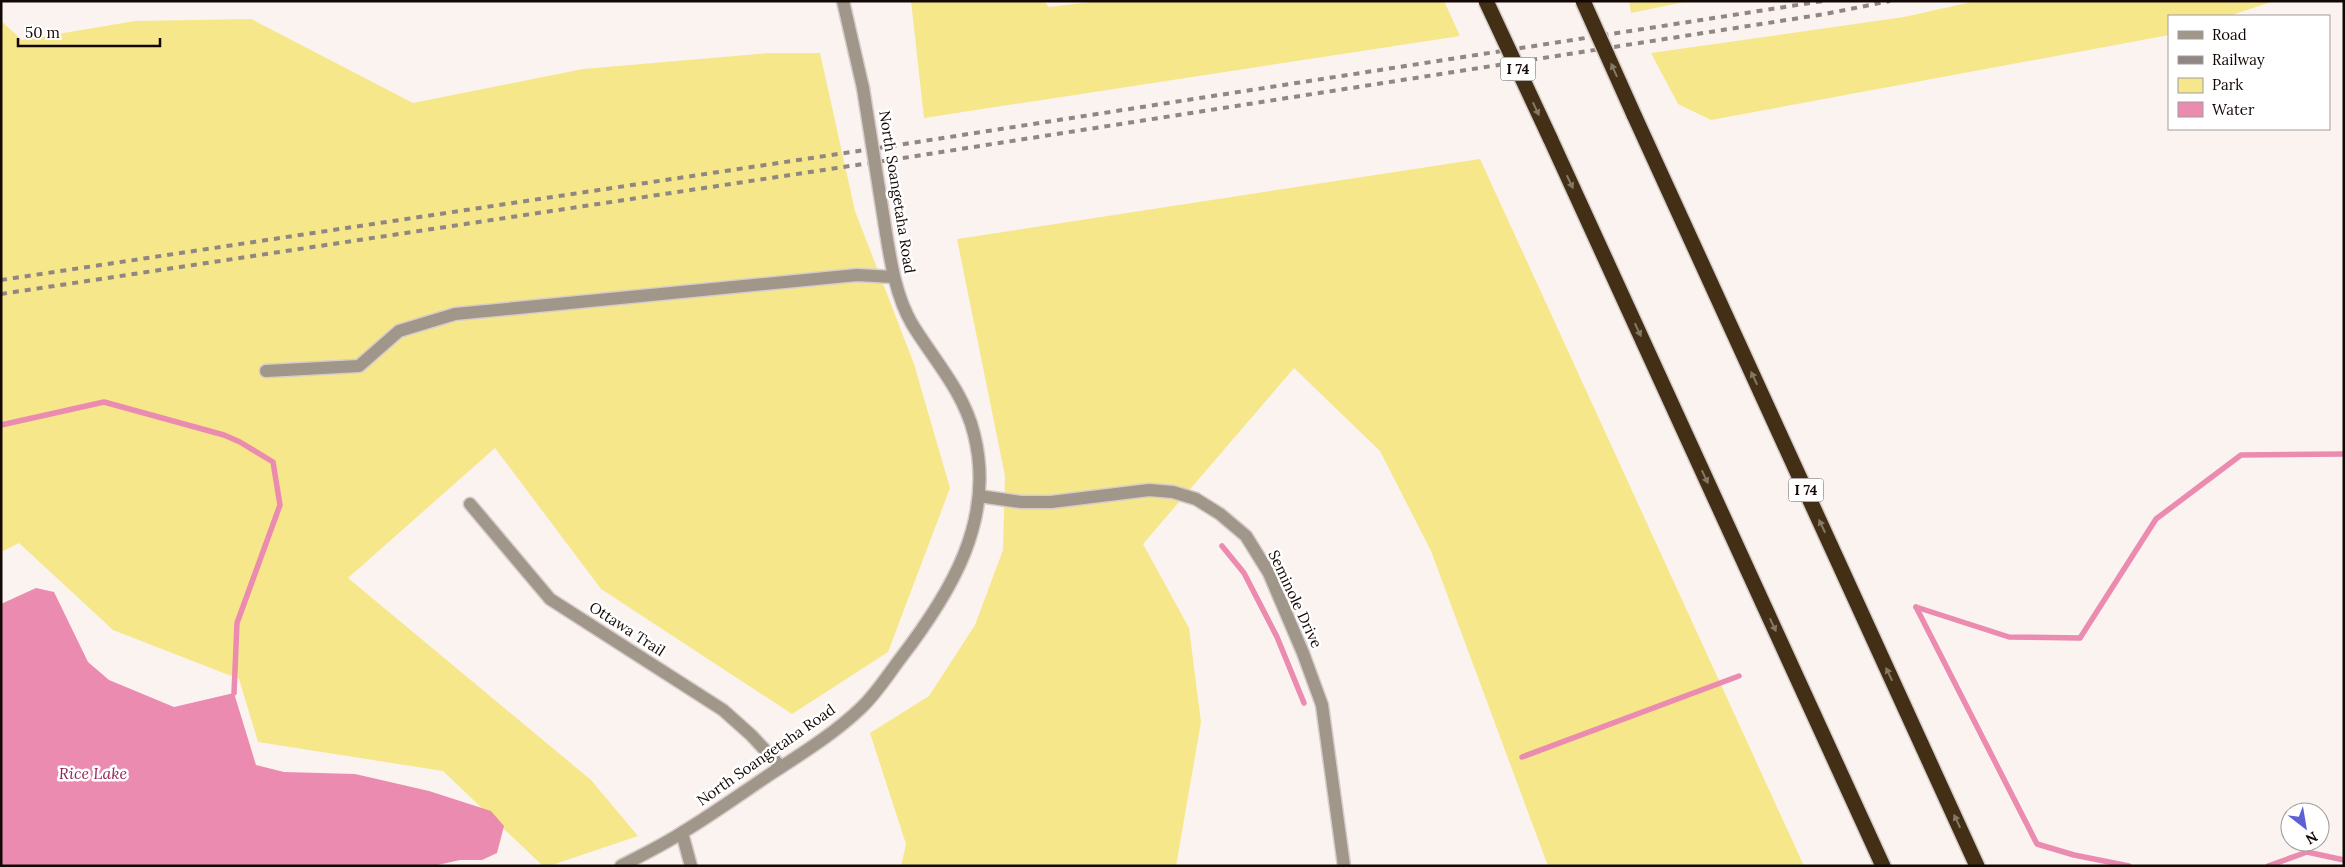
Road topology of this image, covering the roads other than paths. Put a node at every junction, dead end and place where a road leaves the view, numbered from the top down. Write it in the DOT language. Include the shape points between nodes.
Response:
graph roads {
  1 [pos="843,1"];
  2 [pos="1486,1"];
  3 [pos="1583,1"];
  4 [pos="893,277"];
  5 [pos="266,371"];
  6 [pos="979,496"];
  7 [pos="470,504"];
  8 [pos="781,767"];
  9 [pos="682,833"];
  10 [pos="621,866"];
  11 [pos="691,866"];
  12 [pos="1344,866"];
  13 [pos="1883,866"];
  14 [pos="1977,866"];
  1 -- 4 [label="street, North Soangetaha Road, bridge" via="863,88"];
  2 -- 13 [label="highway, I 74, one-way, bridge"];
  14 -- 3 [label="highway, I 74, one-way, bridge"];
  4 -- 5 [label="street" via="857,275 455,314 399,331 359,366"];
  4 -- 6 [label="street, North Soangetaha Road" via="911,321 948,374 974,433 980,465"];
  6 -- 8 [label="street, North Soangetaha Road" via="975,530 962,561 920,634 862,707"];
  6 -- 12 [label="street, Seminole Drive" via="1051,502 1149,490 1173,492 1196,500 1220,514 1246,536 1269,573 1322,705"];
  7 -- 8 [label="street, Ottawa Trail" via="550,598 723,710"];
  8 -- 9 [label="street, North Soangetaha Road"];
  9 -- 10 [label="street, North Soangetaha Road"];
  9 -- 11 [label="street"];
}
